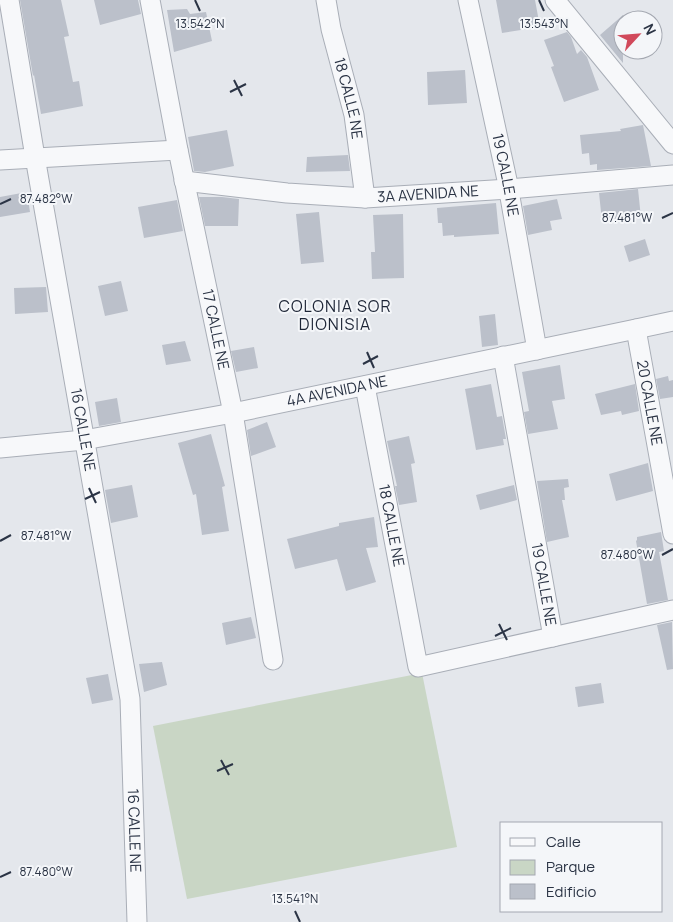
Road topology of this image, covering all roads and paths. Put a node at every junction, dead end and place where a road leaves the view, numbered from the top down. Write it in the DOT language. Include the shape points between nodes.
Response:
graph roads {
  1 [pos="8,0"];
  2 [pos="150,0"];
  3 [pos="326,0"];
  4 [pos="468,0"];
  5 [pos="555,0"];
  6 [pos="673,144"];
  7 [pos="178,150"];
  8 [pos="35,157"];
  9 [pos="0,160"];
  10 [pos="673,175"];
  11 [pos="184,181"];
  12 [pos="509,189"];
  13 [pos="365,198"];
  14 [pos="673,321"];
  15 [pos="636,329"];
  16 [pos="537,350"];
  17 [pos="504,356"];
  18 [pos="365,386"];
  19 [pos="233,413"];
  20 [pos="84,440"];
  21 [pos="0,448"];
  22 [pos="673,534"];
  23 [pos="673,610"];
  24 [pos="553,637"];
  25 [pos="273,660"];
  26 [pos="136,922"];
  1 -- 8 [label="street, 16 CALLE NE"];
  2 -- 7 [label="street, 17 CALLE NE"];
  3 -- 13 [label="street, 18 CALLE NE" via="354,115"];
  4 -- 12 [label="street, 19 CALLE NE"];
  5 -- 6 [label="street"];
  7 -- 8 [label="street"];
  7 -- 11 [label="street, 17 CALLE NE"];
  8 -- 9 [label="street"];
  8 -- 20 [label="street, 16 CALLE NE"];
  10 -- 12 [label="street, 3A AVENIDA NE"];
  11 -- 13 [label="street, 3A AVENIDA NE"];
  11 -- 19 [label="street, 17 CALLE NE"];
  12 -- 13 [label="street, 3A AVENIDA NE"];
  12 -- 16 [label="street, 19 CALLE NE"];
  14 -- 15 [label="street, 4A AVENIDA NE"];
  15 -- 16 [label="street, 4A AVENIDA NE"];
  15 -- 22 [label="street, 20 CALLE NE"];
  16 -- 17 [label="street, 4A AVENIDA NE"];
  17 -- 18 [label="street, 4A AVENIDA NE"];
  17 -- 24 [label="street, 19 CALLE NE"];
  18 -- 19 [label="street, 4A AVENIDA NE"];
  18 -- 24 [label="street, 18 CALLE NE" via="418,667"];
  19 -- 20 [label="street, 4A AVENIDA NE"];
  19 -- 25 [label="street, 17 CALLE NE"];
  20 -- 21 [label="street, 4A AVENIDA NE"];
  20 -- 26 [label="street, 16 CALLE NE" via="130,699"];
  23 -- 24 [label="street"];
}
